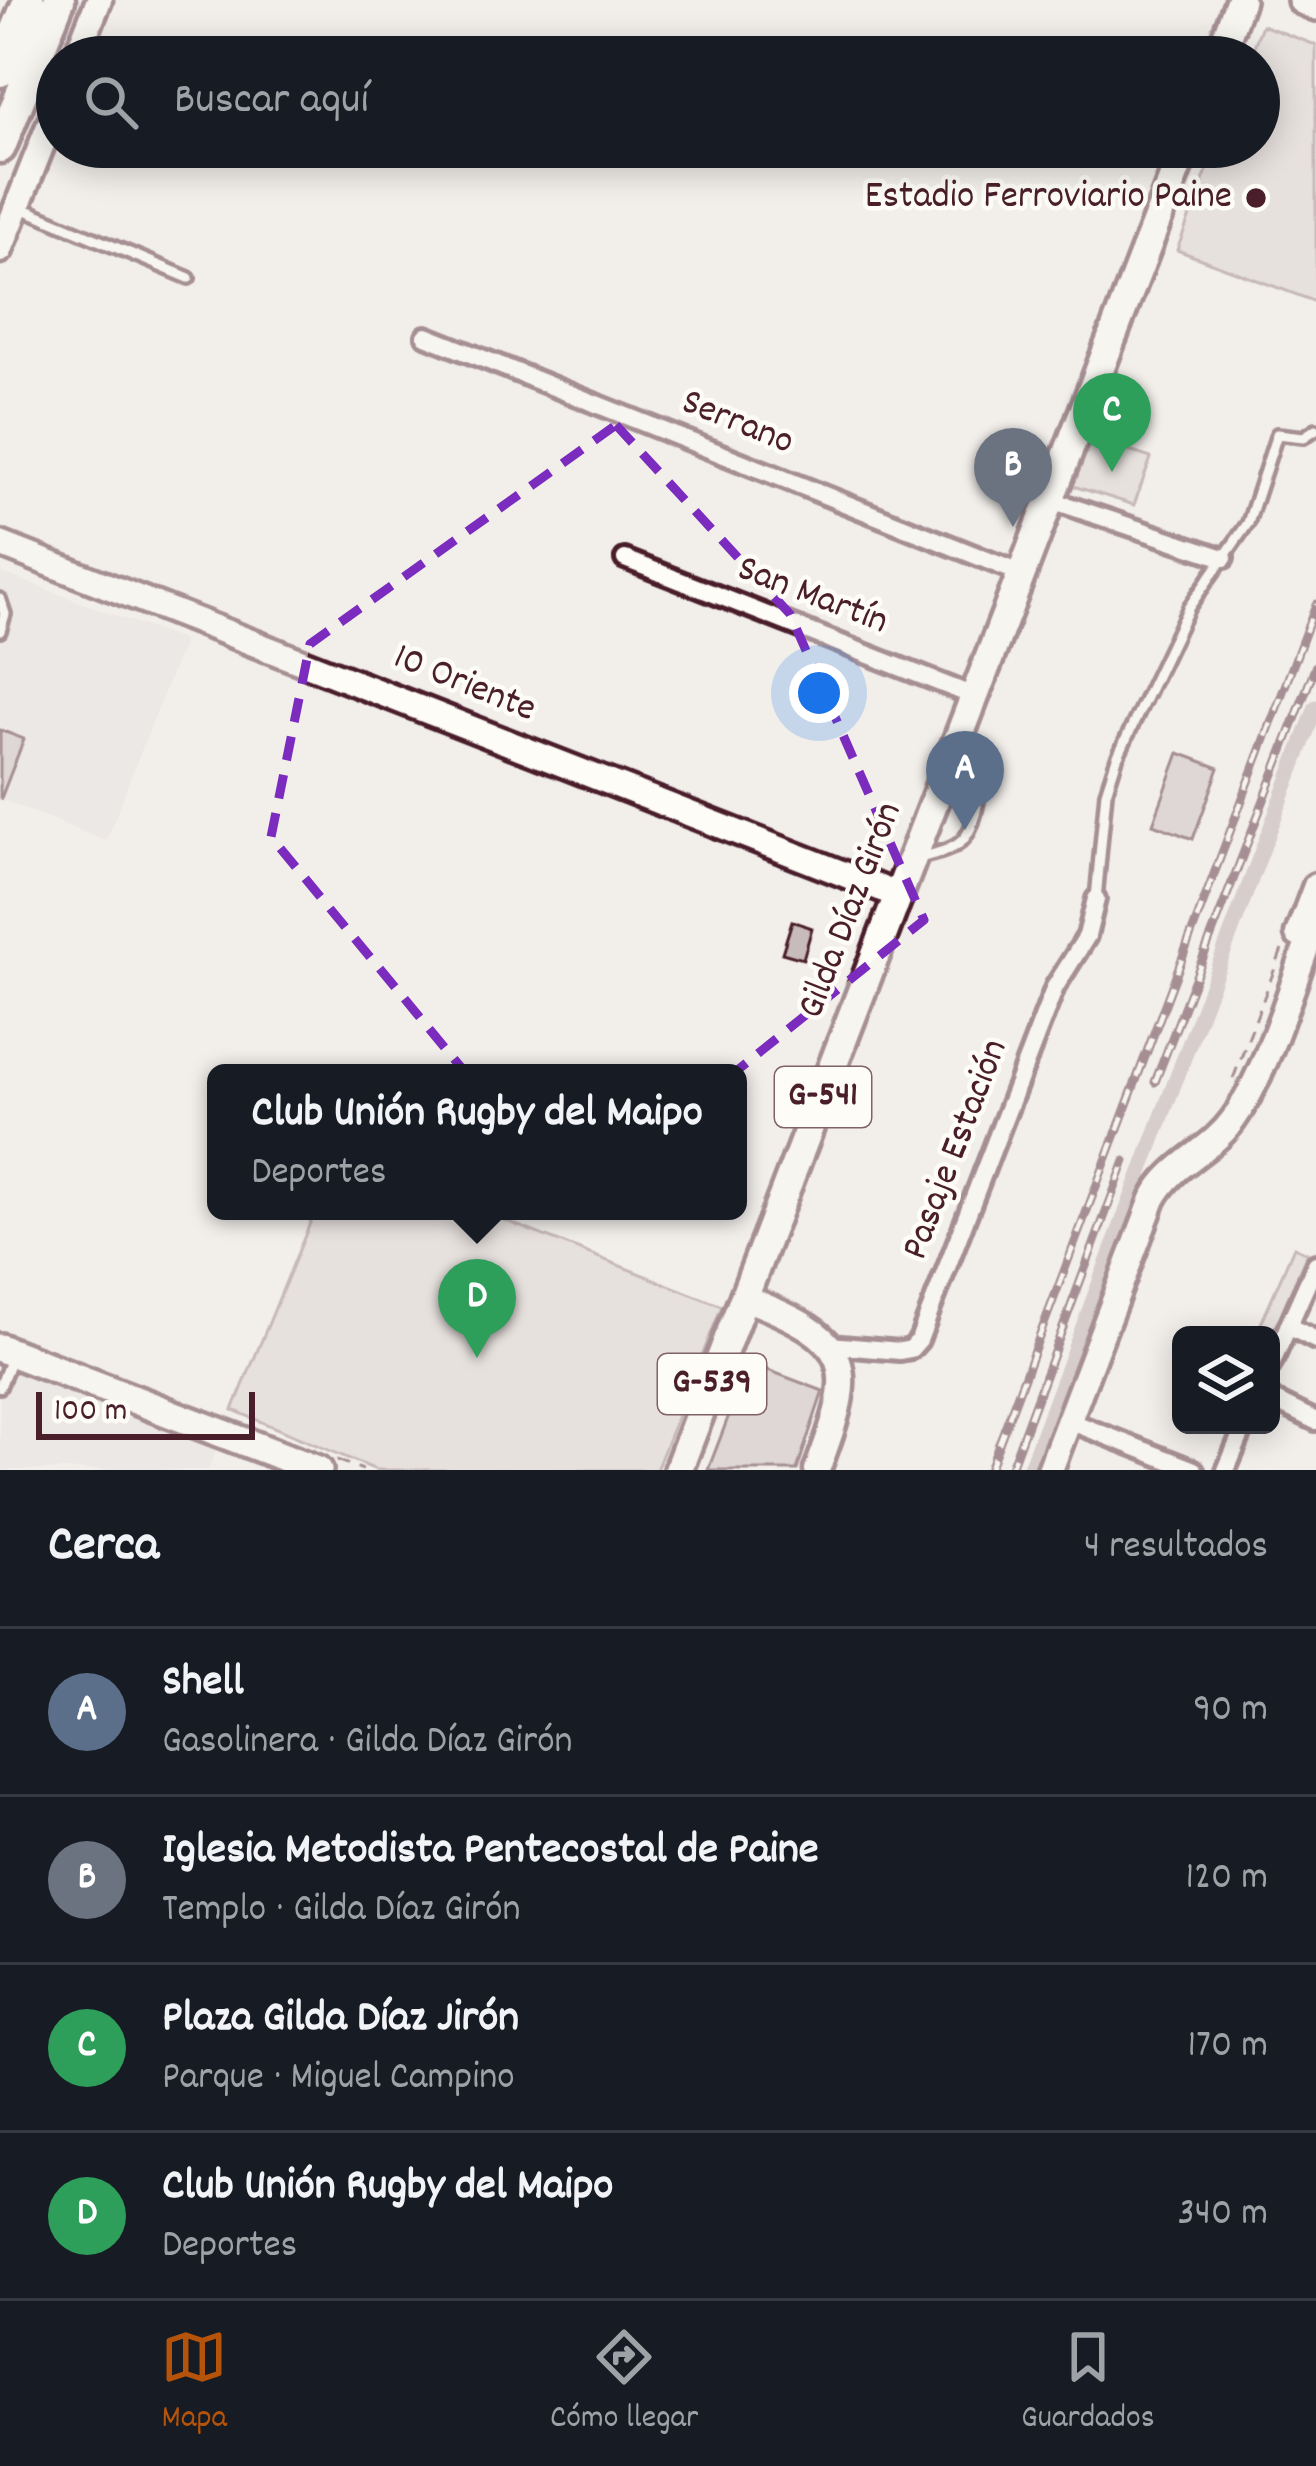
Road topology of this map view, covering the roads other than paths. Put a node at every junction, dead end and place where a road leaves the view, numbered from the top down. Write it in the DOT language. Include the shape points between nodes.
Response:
graph roads {
  1 [pos="28,0"];
  2 [pos="59,0"];
  3 [pos="99,0"];
  4 [pos="1240,0"];
  5 [pos="1301,0"];
  6 [pos="1316,6"];
  7 [pos="45,36"];
  8 [pos="84,36"];
  9 [pos="1227,36"];
  10 [pos="36,57"];
  11 [pos="0,71"];
  12 [pos="0,147"];
  13 [pos="36,158"];
  14 [pos="1176,168"];
  15 [pos="17,206"];
  16 [pos="0,250"];
  17 [pos="190,278"];
  18 [pos="426,336"];
  19 [pos="1316,429"];
  20 [pos="1051,500"];
  21 [pos="0,544"];
  22 [pos="1224,558"];
  23 [pos="625,559"];
  24 [pos="1022,574"];
  25 [pos="0,599"];
  26 [pos="0,632"];
  27 [pos="976,697"];
  28 [pos="956,750"];
  29 [pos="914,860"];
  30 [pos="1316,886"];
  31 [pos="900,896"];
  32 [pos="1096,899"];
  33 [pos="1316,921"];
  34 [pos="1223,1132"];
  35 [pos="1316,1264"];
  36 [pos="745,1298"];
  37 [pos="1288,1326"];
  38 [pos="1316,1340"];
  39 [pos="1280,1344"];
  40 [pos="829,1345"];
  41 [pos="6,1350"];
  42 [pos="0,1387"];
  43 [pos="1280,1403"];
  44 [pos="1069,1421"];
  45 [pos="1316,1421"];
  46 [pos="1241,1434"];
  47 [pos="1228,1465"];
  48 [pos="319,1470"];
  49 [pos="678,1470"];
  50 [pos="817,1470"];
  51 [pos="1050,1470"];
  52 [pos="1194,1470"];
  53 [pos="1252,1470"];
  1 -- 11 [label="highway"];
  2 -- 7 [label="highway"];
  3 -- 8 [label="street"];
  4 -- 9 [label="main road"];
  5 -- 6 [label="main road"];
  10 -- 12 [label="highway"];
  13 -- 15 [label="street"];
  14 -- 20 [label="main road, Gilda Díaz Girón"];
  15 -- 16 [label="street"];
  15 -- 17 [label="lane"];
  18 -- 24 [label="street, Serrano"];
  19 -- 22 [label="lane" via="1277,434 1248,523"];
  20 -- 22 [label="street"];
  20 -- 24 [label="main road, Gilda Díaz Girón"];
  21 -- 31 [label="street, 10 Oriente"];
  22 -- 32 [label="lane" via="1172,640 1117,758"];
  23 -- 27 [label="street, San Martín"];
  24 -- 27 [label="main road, Gilda Díaz Girón"];
  25 -- 26 [label="lane"];
  27 -- 28 [label="main road, Gilda Díaz Girón"];
  28 -- 29 [label="main road, Gilda Díaz Girón"];
  28 -- 29 [label="lane" via="978,797 972,823 957,848"];
  29 -- 31 [label="main road, Gilda Díaz Girón"];
  30 -- 34 [label="street"];
  31 -- 36 [label="main road, Gilda Díaz Girón / G-541"];
  32 -- 40 [label="street, Pasaje Estación" via="1087,936 1054,987 920,1340 906,1351"];
  33 -- 34 [label="street" via="1252,1086"];
  34 -- 44 [label="street" via="1159,1188"];
  35 -- 37 [label="street"];
  36 -- 40 [label="street"];
  36 -- 49 [label="main road, Gilda Díaz Girón / G-539"];
  37 -- 38 [label="street"];
  37 -- 39 [label="street"];
  40 -- 50 [label="street" via="843,1395"];
  41 -- 42 [label="lane"];
  41 -- 48 [label="main road"];
  43 -- 45 [label="street"];
  44 -- 51 [label="street"];
  44 -- 52 [label="street"];
  46 -- 47 [label="street"];
  47 -- 53 [label="street"];
}
